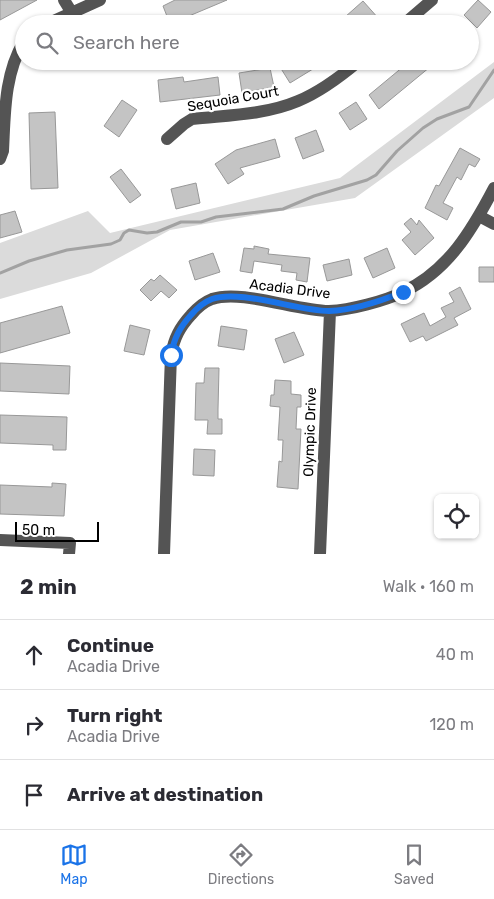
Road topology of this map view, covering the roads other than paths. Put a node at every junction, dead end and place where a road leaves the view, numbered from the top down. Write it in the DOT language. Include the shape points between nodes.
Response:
graph roads {
  1 [pos="64,0"];
  2 [pos="100,0"];
  3 [pos="432,0"];
  4 [pos="72,13"];
  5 [pos="67,15"];
  6 [pos="414,15"];
  7 [pos="15,60"];
  8 [pos="348,70"];
  9 [pos="167,140"];
  10 [pos="0,159"];
  11 [pos="494,188"];
  12 [pos="479,216"];
  13 [pos="494,224"];
  14 [pos="330,311"];
  15 [pos="0,540"];
  16 [pos="69,554"];
  17 [pos="164,554"];
  18 [pos="321,554"];
  1 -- 4 [label="street"];
  2 -- 4 [label="street"];
  3 -- 6 [label="street"];
  4 -- 5 [label="street"];
  7 -- 10 [label="street" via="6,91"];
  8 -- 9 [label="street, Sequoia Court" via="298,101 269,110 192,120"];
  11 -- 12 [label="street, Acadia Drive"];
  12 -- 13 [label="street"];
  12 -- 14 [label="street, Acadia Drive" via="456,251 436,272 384,300"];
  14 -- 17 [label="street, Acadia Drive" via="235,297 213,299 198,307 182,324 171,355"];
  14 -- 18 [label="street, Olympic Drive"];
  15 -- 16 [label="street" via="70,543"];
}
